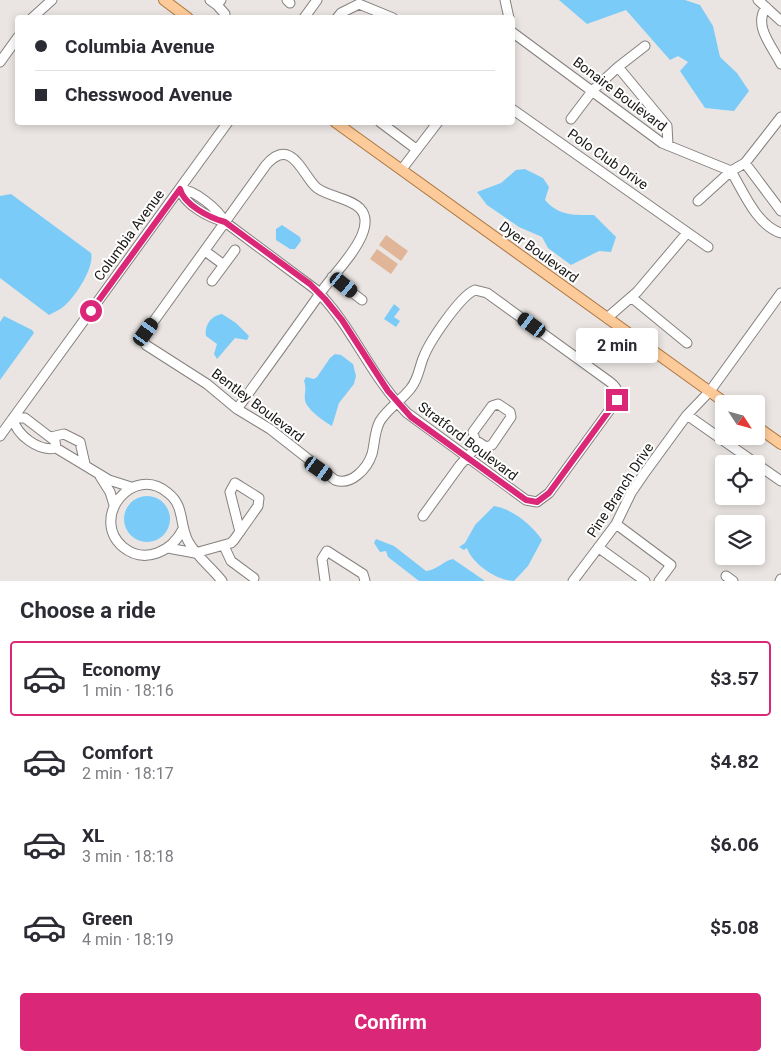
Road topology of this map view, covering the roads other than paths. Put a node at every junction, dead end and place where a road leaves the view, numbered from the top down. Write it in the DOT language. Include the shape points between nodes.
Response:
graph roads {
  1 [pos="52,0"];
  2 [pos="164,0"];
  3 [pos="316,0"];
  4 [pos="505,0"];
  5 [pos="758,0"];
  6 [pos="216,2"];
  7 [pos="766,7"];
  8 [pos="225,14"];
  9 [pos="35,15"];
  10 [pos="184,15"];
  11 [pos="306,15"];
  12 [pos="339,15"];
  13 [pos="386,15"];
  14 [pos="508,15"];
  15 [pos="781,21"];
  16 [pos="515,34"];
  17 [pos="15,40"];
  18 [pos="645,46"];
  19 [pos="3,50"];
  20 [pos="0,62"];
  21 [pos="781,64"];
  22 [pos="618,67"];
  23 [pos="593,90"];
  24 [pos="515,111"];
  25 [pos="781,116"];
  26 [pos="571,118"];
  27 [pos="226,125"];
  28 [pos="339,125"];
  29 [pos="384,125"];
  30 [pos="436,125"];
  31 [pos="668,145"];
  32 [pos="416,149"];
  33 [pos="746,162"];
  34 [pos="402,169"];
  35 [pos="731,171"];
  36 [pos="180,189"];
  37 [pos="698,201"];
  38 [pos="781,211"];
  39 [pos="225,222"];
  40 [pos="687,232"];
  41 [pos="781,234"];
  42 [pos="708,247"];
  43 [pos="235,250"];
  44 [pos="205,251"];
  45 [pos="224,265"];
  46 [pos="332,277"];
  47 [pos="212,282"];
  48 [pos="781,293"];
  49 [pos="320,294"];
  50 [pos="632,297"];
  51 [pos="362,300"];
  52 [pos="606,318"];
  53 [pos="687,343"];
  54 [pos="710,391"];
  55 [pos="715,395"];
  56 [pos="397,403"];
  57 [pos="237,410"];
  58 [pos="687,415"];
  59 [pos="13,418"];
  60 [pos="765,432"];
  61 [pos="0,436"];
  62 [pos="51,437"];
  63 [pos="480,443"];
  64 [pos="781,444"];
  65 [pos="56,448"];
  66 [pos="466,458"];
  67 [pos="85,464"];
  68 [pos="99,474"];
  69 [pos="781,481"];
  70 [pos="131,487"];
  71 [pos="114,505"];
  72 [pos="423,516"];
  73 [pos="616,524"];
  74 [pos="183,529"];
  75 [pos="240,532"];
  76 [pos="224,546"];
  77 [pos="168,548"];
  78 [pos="599,548"];
  79 [pos="195,553"];
  80 [pos="254,578"];
  81 [pos="222,581"];
  82 [pos="325,581"];
  83 [pos="366,581"];
  84 [pos="573,581"];
  85 [pos="645,581"];
  86 [pos="659,581"];
  1 -- 9 [label="street"];
  2 -- 10 [label="main road"];
  3 -- 11 [label="street"];
  4 -- 14 [label="street"];
  5 -- 7 [label="street"];
  6 -- 8 [label="street"];
  7 -- 15 [label="street"];
  7 -- 21 [label="street" via="760,18 761,26"];
  12 -- 13 [label="street" via="360,4"];
  16 -- 23 [label="street, Bonaire Boulevard"];
  17 -- 19 [label="street"];
  18 -- 22 [label="street"];
  19 -- 20 [label="street"];
  22 -- 23 [label="street"];
  22 -- 31 [label="street" via="667,126"];
  23 -- 26 [label="street"];
  23 -- 31 [label="street, Bonaire Boulevard"];
  24 -- 40 [label="street, Polo Club Drive"];
  25 -- 33 [label="street"];
  27 -- 36 [label="street, Columbia Avenue"];
  28 -- 34 [label="main road, Dyer Boulevard"];
  29 -- 32 [label="street"];
  30 -- 32 [label="street"];
  31 -- 35 [label="street, Bonaire Boulevard"];
  32 -- 34 [label="street"];
  33 -- 35 [label="street"];
  33 -- 38 [label="street"];
  34 -- 52 [label="main road, Dyer Boulevard"];
  35 -- 37 [label="street"];
  35 -- 41 [label="street" via="760,218"];
  36 -- 39 [label="street, Stratford Boulevard" via="214,209"];
  36 -- 59 [label="street, Columbia Avenue"];
  39 -- 44 [label="street"];
  39 -- 46 [label="street" via="272,160 284,156 296,160 316,187 356,204 364,222 361,237"];
  39 -- 49 [label="street, Stratford Boulevard"];
  40 -- 42 [label="street, Polo Club Drive"];
  40 -- 50 [label="street"];
  43 -- 45 [label="street"];
  44 -- 45 [label="street"];
  44 -- 57 [label="street, Bentley Boulevard" via="143,339 207,384"];
  45 -- 47 [label="street"];
  46 -- 49 [label="street"];
  46 -- 51 [label="street"];
  48 -- 54 [label="street, Pine Branch Drive"];
  49 -- 56 [label="street, Stratford Boulevard" via="342,320"];
  49 -- 57 [label="street"];
  50 -- 52 [label="street"];
  50 -- 53 [label="street"];
  52 -- 54 [label="main road, Dyer Boulevard"];
  54 -- 55 [label="main road, Dyer Boulevard"];
  54 -- 58 [label="street, Pine Branch Drive"];
  56 -- 57 [label="street, Bentley Boulevard" via="380,422 371,457 358,474 346,481 335,480 270,429"];
  56 -- 66 [label="street, Stratford Boulevard" via="423,427"];
  56 -- 66 [label="street, Stratford Boulevard" via="415,382 429,346 464,297 474,290 487,293 618,391 614,404 549,493 537,502 521,498"];
  58 -- 69 [label="street"];
  58 -- 73 [label="street, Pine Branch Drive" via="631,493"];
  59 -- 61 [label="street, Columbia Avenue"];
  59 -- 62 [label="street" via="25,418"];
  59 -- 65 [label="street" via="18,432 32,442 50,450"];
  60 -- 64 [label="main road"];
  62 -- 65 [label="street"];
  62 -- 67 [label="street" via="64,434 77,440 82,445"];
  63 -- 63 [label="street" via="474,438 474,432 492,406 498,404 510,412 510,420 492,445 486,447"];
  63 -- 66 [label="street"];
  65 -- 67 [label="street"];
  66 -- 72 [label="street"];
  67 -- 68 [label="street"];
  68 -- 70 [label="street"];
  68 -- 71 [label="street"];
  70 -- 71 [label="street"];
  70 -- 74 [label="street" via="146,484 166,491 179,506"];
  71 -- 77 [label="street" via="112,527 123,546 145,555"];
  73 -- 78 [label="street, Pine Branch Drive"];
  73 -- 86 [label="street" via="671,565"];
  74 -- 77 [label="street"];
  74 -- 79 [label="street"];
  75 -- 75 [label="street" via="260,501 235,484 230,492"];
  75 -- 76 [label="street"];
  76 -- 79 [label="street"];
  76 -- 80 [label="street" via="231,561"];
  77 -- 79 [label="street"];
  78 -- 84 [label="street, Pine Branch Drive"];
  78 -- 85 [label="street"];
  79 -- 81 [label="street"];
  82 -- 83 [label="street" via="322,557 329,551 363,574"];
}
